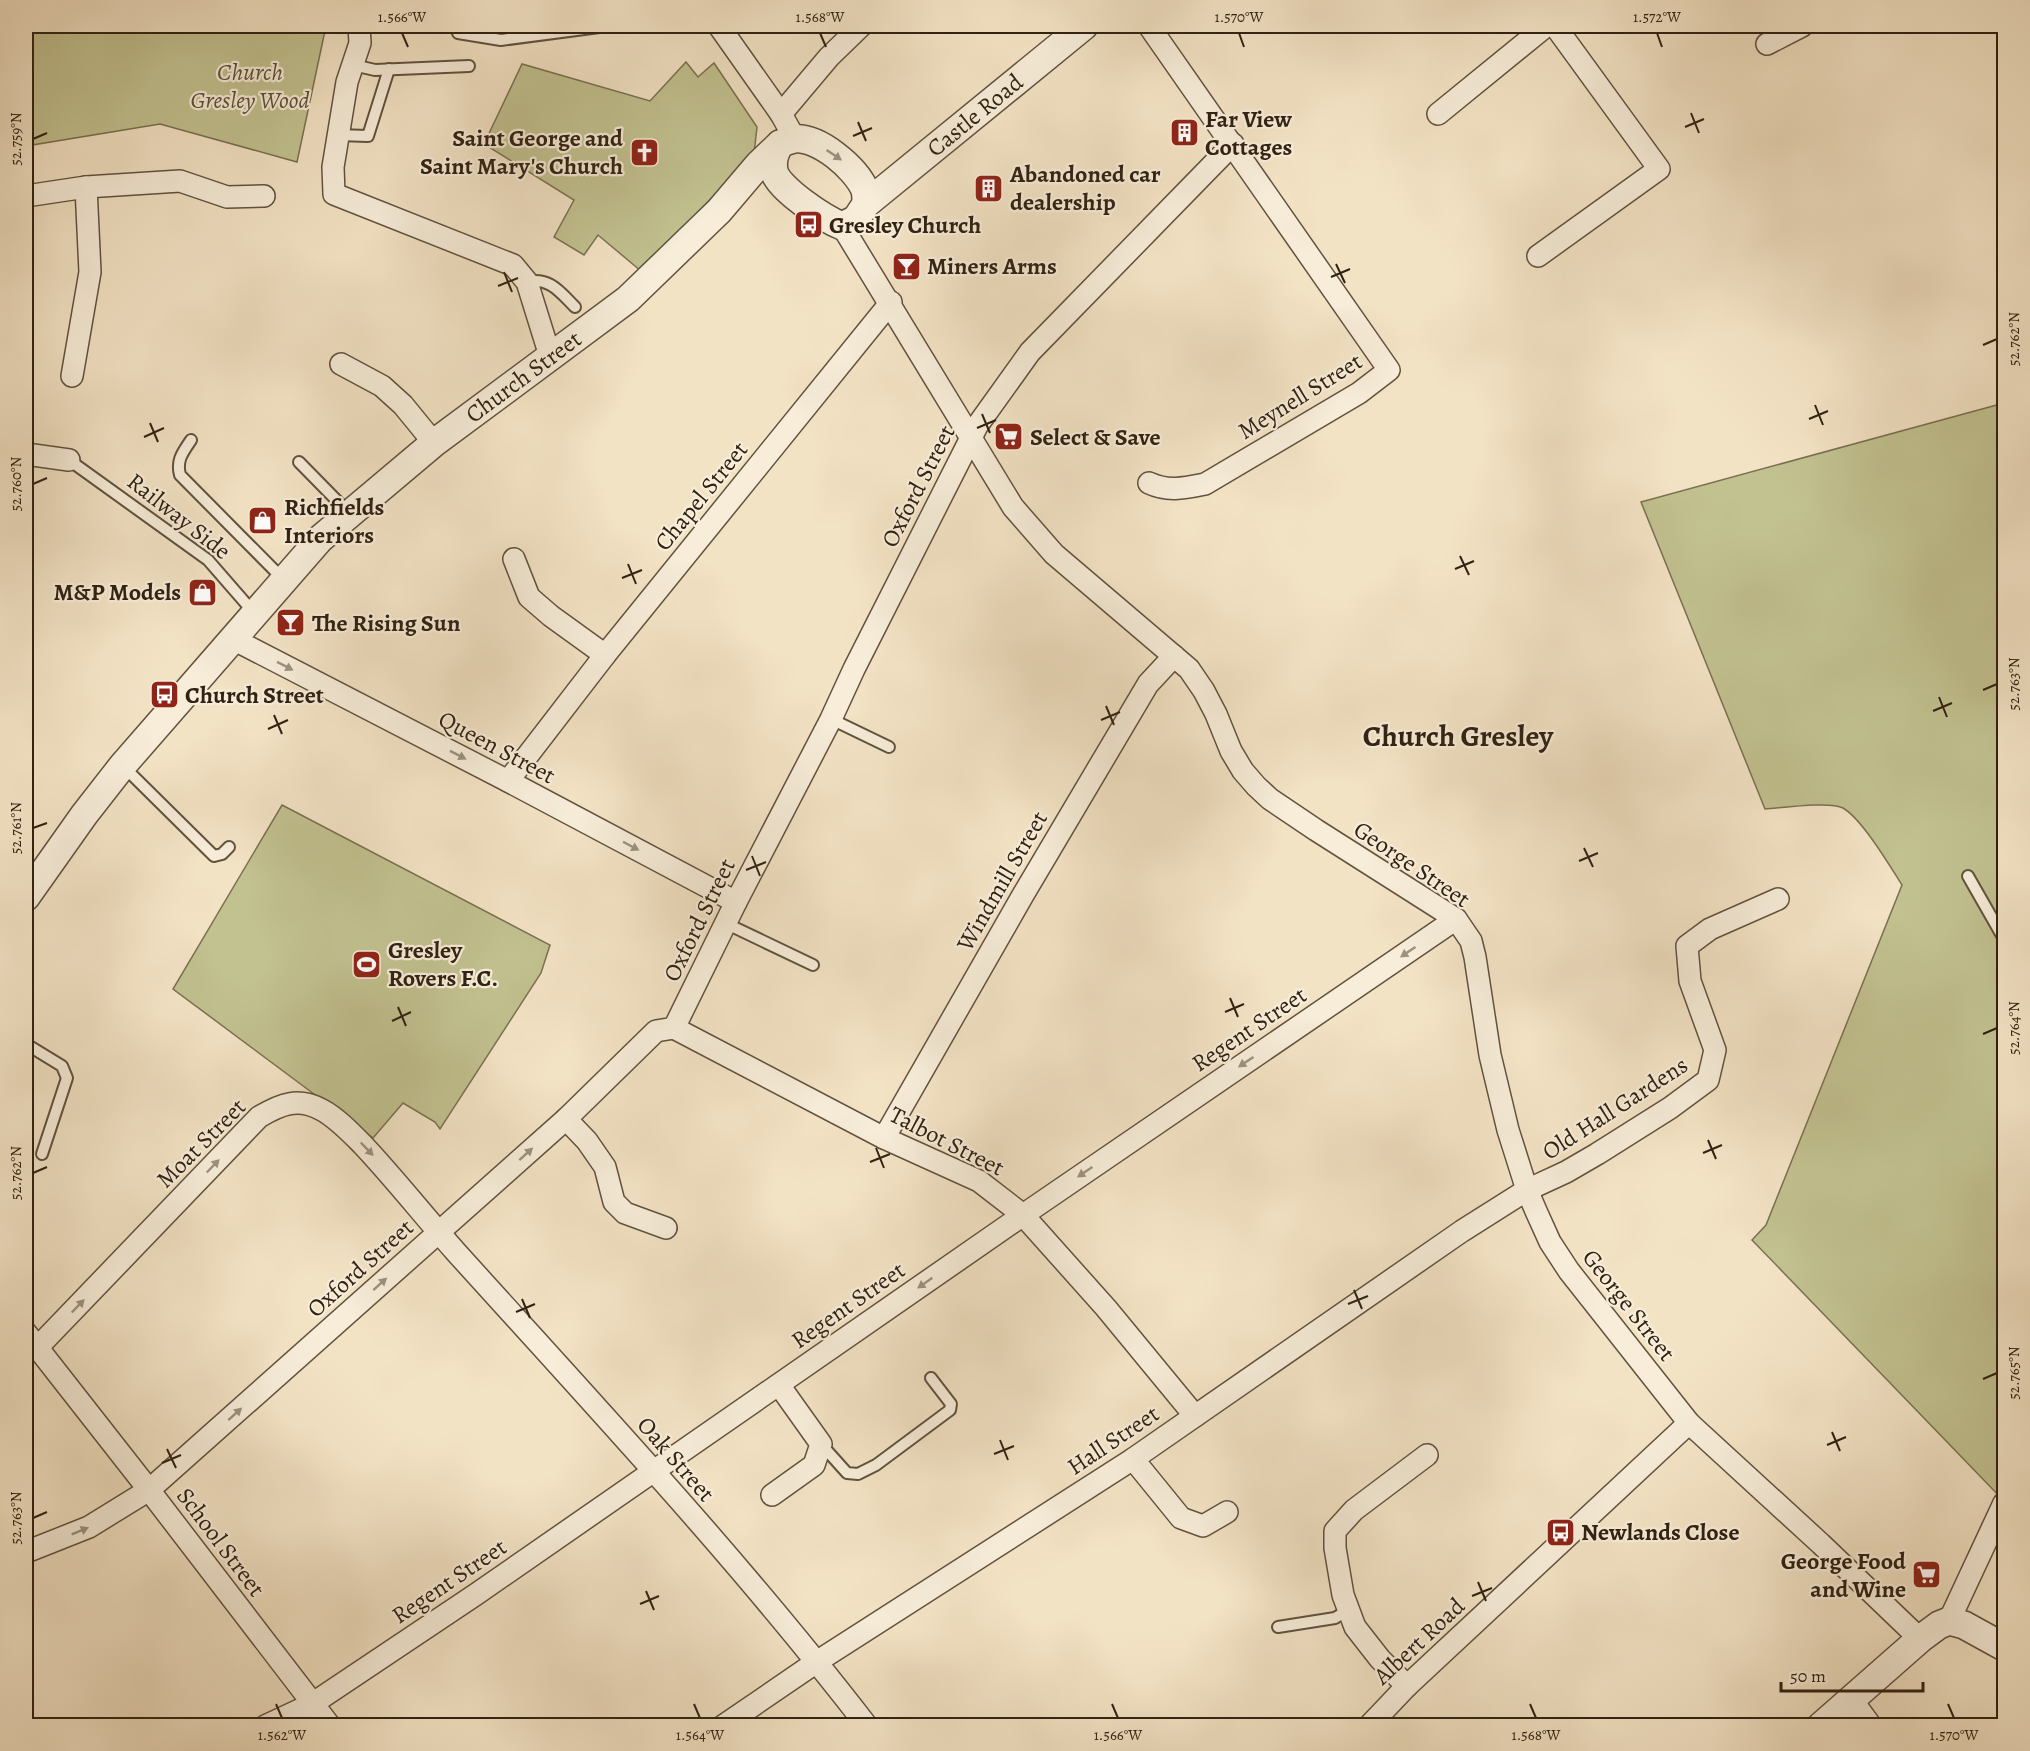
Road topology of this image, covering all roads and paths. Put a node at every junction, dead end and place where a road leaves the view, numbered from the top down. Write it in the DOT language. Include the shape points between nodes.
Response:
graph roads {
  1 [pos="359,26"];
  2 [pos="607,26"];
  3 [pos="719,26"];
  4 [pos="861,26"];
  5 [pos="1084,26"];
  6 [pos="1149,26"];
  7 [pos="1546,26"];
  8 [pos="1555,26"];
  9 [pos="1802,26"];
  10 [pos="458,33"];
  11 [pos="1767,44"];
  12 [pos="353,65"];
  13 [pos="469,66"];
  14 [pos="389,69"];
  15 [pos="781,114"];
  16 [pos="1438,114"];
  17 [pos="338,135"];
  18 [pos="788,141"];
  19 [pos="1233,144"];
  20 [pos="743,183"];
  21 [pos="86,187"];
  22 [pos="785,187"];
  23 [pos="26,196"];
  24 [pos="264,196"];
  25 [pos="866,204"];
  26 [pos="842,226"];
  27 [pos="1538,256"];
  28 [pos="527,282"];
  29 [pos="891,302"];
  30 [pos="574,307"];
  31 [pos="550,356"];
  32 [pos="341,364"];
  33 [pos="72,376"];
  34 [pos="970,438"];
  35 [pos="191,440"];
  36 [pos="434,443"];
  37 [pos="26,454"];
  38 [pos="69,460"];
  39 [pos="299,462"];
  40 [pos="1149,483"];
  41 [pos="349,514"];
  42 [pos="514,559"];
  43 [pos="284,580"];
  44 [pos="255,614"];
  45 [pos="233,639"];
  46 [pos="605,655"];
  47 [pos="1174,656"];
  48 [pos="831,719"];
  49 [pos="889,747"];
  50 [pos="123,765"];
  51 [pos="508,781"];
  52 [pos="229,847"];
  53 [pos="1968,876"];
  54 [pos="26,897"];
  55 [pos="1778,899"];
  56 [pos="735,902"];
  57 [pos="1456,919"];
  58 [pos="725,923"];
  59 [pos="2004,939"];
  60 [pos="813,965"];
  61 [pos="674,1028"];
  62 [pos="26,1044"];
  63 [pos="566,1119"];
  64 [pos="884,1138"];
  65 [pos="42,1154"];
  66 [pos="1527,1190"];
  67 [pos="1023,1215"];
  68 [pos="666,1228"];
  69 [pos="438,1232"];
  70 [pos="31,1341"];
  71 [pos="931,1378"];
  72 [pos="779,1385"];
  73 [pos="1195,1416"];
  74 [pos="1689,1423"];
  75 [pos="821,1444"];
  76 [pos="1427,1455"];
  77 [pos="1133,1459"];
  78 [pos="654,1472"];
  79 [pos="149,1490"];
  80 [pos="772,1495"];
  81 [pos="2004,1503"];
  82 [pos="1227,1512"];
  83 [pos="26,1552"];
  84 [pos="1348,1610"];
  85 [pos="1949,1622"];
  86 [pos="1278,1627"];
  87 [pos="1920,1639"];
  88 [pos="2004,1647"];
  89 [pos="818,1661"];
  90 [pos="1407,1686"];
  91 [pos="1852,1700"];
  92 [pos="312,1704"];
  93 [pos="265,1725"];
  94 [pos="330,1725"];
  95 [pos="723,1725"];
  96 [pos="867,1725"];
  97 [pos="1369,1725"];
  98 [pos="1821,1725"];
  99 [pos="1871,1725"];
  1 -- 12 [label="street" via="360,43"];
  2 -- 10 [label="lane" via="501,40"];
  3 -- 15 [label="street"];
  4 -- 15 [label="street"];
  5 -- 25 [label="street, Castle Road"];
  6 -- 19 [label="street, Meynell Street"];
  7 -- 16 [label="street"];
  8 -- 27 [label="street" via="1659,169"];
  9 -- 11 [label="street"];
  12 -- 14 [label="lane"];
  12 -- 17 [label="street"];
  13 -- 14 [label="lane"];
  14 -- 17 [label="lane" via="368,136"];
  15 -- 18 [label="street"];
  17 -- 28 [label="street" via="334,194 513,265"];
  18 -- 20 [label="street, Church Street"];
  18 -- 22 [label="street" via="773,157 774,173"];
  18 -- 25 [label="street, one-way" via="814,144 835,153 865,190"];
  19 -- 34 [label="street, Oxford Street" via="1030,352"];
  19 -- 40 [label="street, Meynell Street" via="1389,370 1359,393 1205,484 1166,490"];
  20 -- 22 [label="street" via="769,181"];
  20 -- 31 [label="street, Church Street" via="628,299"];
  21 -- 23 [label="street"];
  21 -- 24 [label="street" via="180,181 227,197"];
  21 -- 33 [label="street" via="90,272"];
  22 -- 26 [label="street" via="827,220"];
  25 -- 26 [label="street, Castle Road" via="856,219"];
  26 -- 29 [label="street, George Street"];
  28 -- 30 [label="lane" via="538,280 555,286"];
  28 -- 31 [label="street"];
  29 -- 34 [label="street, George Street"];
  29 -- 46 [label="street, Chapel Street"];
  31 -- 36 [label="street, Church Street"];
  32 -- 36 [label="street" via="382,386"];
  34 -- 47 [label="street, George Street" via="1013,507 1054,554"];
  34 -- 48 [label="street, Oxford Street"];
  35 -- 43 [label="lane" via="180,457 180,475"];
  36 -- 41 [label="street, Church Street"];
  37 -- 38 [label="street"];
  38 -- 44 [label="lane, Railway Side" via="208,560"];
  39 -- 41 [label="lane"];
  41 -- 43 [label="street, Church Street" via="320,539"];
  42 -- 46 [label="street" via="528,597"];
  43 -- 44 [label="street, Church Street"];
  44 -- 45 [label="street, Church Street"];
  45 -- 50 [label="street, Church Street"];
  45 -- 51 [label="street, Queen Street, one-way"];
  46 -- 51 [label="street, Chapel Street"];
  47 -- 57 [label="street, George Street" via="1204,691 1243,771 1270,799"];
  47 -- 64 [label="street, Windmill Street" via="1148,684"];
  48 -- 49 [label="lane"];
  48 -- 56 [label="street, Oxford Street"];
  50 -- 52 [label="lane" via="214,856"];
  50 -- 54 [label="street, Church Street"];
  51 -- 56 [label="street, Queen Street, one-way"];
  53 -- 59 [label="lane"];
  55 -- 66 [label="street, Old Hall Gardens" via="1710,929 1687,946 1690,981 1715,1050 1708,1080 1597,1154"];
  56 -- 58 [label="street, Oxford Street"];
  57 -- 66 [label="street, George Street" via="1471,941 1498,1093"];
  57 -- 67 [label="street, Regent Street, one-way"];
  58 -- 60 [label="lane"];
  58 -- 61 [label="street, Oxford Street"];
  61 -- 63 [label="street, Oxford Street" via="656,1031"];
  61 -- 64 [label="street, Talbot Street"];
  62 -- 65 [label="lane" via="62,1066 67,1078"];
  63 -- 68 [label="street" via="605,1167 614,1202 626,1213"];
  69 -- 63 [label="street, Oxford Street, one-way"];
  64 -- 67 [label="street, Talbot Street" via="979,1181"];
  66 -- 73 [label="street, Hall Street"];
  66 -- 74 [label="street, George Street" via="1550,1242 1569,1271"];
  67 -- 72 [label="street, Regent Street, one-way"];
  67 -- 73 [label="street, Talbot Street"];
  70 -- 69 [label="street, Moat Street, one-way" via="259,1117 290,1102 324,1110 348,1129"];
  69 -- 78 [label="street, Oak Street"];
  79 -- 69 [label="street, Oxford Street, one-way"];
  70 -- 79 [label="street, School Street"];
  71 -- 75 [label="lane" via="951,1404 950,1410 876,1466 858,1474 847,1473"];
  72 -- 75 [label="street"];
  72 -- 78 [label="street, Regent Street"];
  73 -- 77 [label="street, Hall Street"];
  74 -- 87 [label="street, George Street"];
  74 -- 90 [label="street, Albert Road"];
  75 -- 80 [label="street" via="814,1465"];
  76 -- 84 [label="street" via="1354,1510 1335,1531"];
  77 -- 82 [label="street" via="1181,1518 1203,1526"];
  77 -- 89 [label="street, Hall Street"];
  78 -- 89 [label="street, Oak Street"];
  78 -- 92 [label="street, Regent Street"];
  83 -- 79 [label="street, Oxford Street, one-way" via="89,1527"];
  79 -- 92 [label="street, School Street"];
  81 -- 85 [label="street"];
  84 -- 86 [label="lane" via="1335,1618"];
  84 -- 90 [label="street" via="1365,1640"];
  85 -- 87 [label="street"];
  85 -- 88 [label="street" via="1964,1625"];
  87 -- 91 [label="street"];
  89 -- 95 [label="street, Hall Street"];
  89 -- 96 [label="street, Oak Street"];
  90 -- 97 [label="street, Albert Road"];
  91 -- 98 [label="street"];
  91 -- 99 [label="street"];
  92 -- 93 [label="street, Regent Street"];
  92 -- 94 [label="street, School Street"];
}
